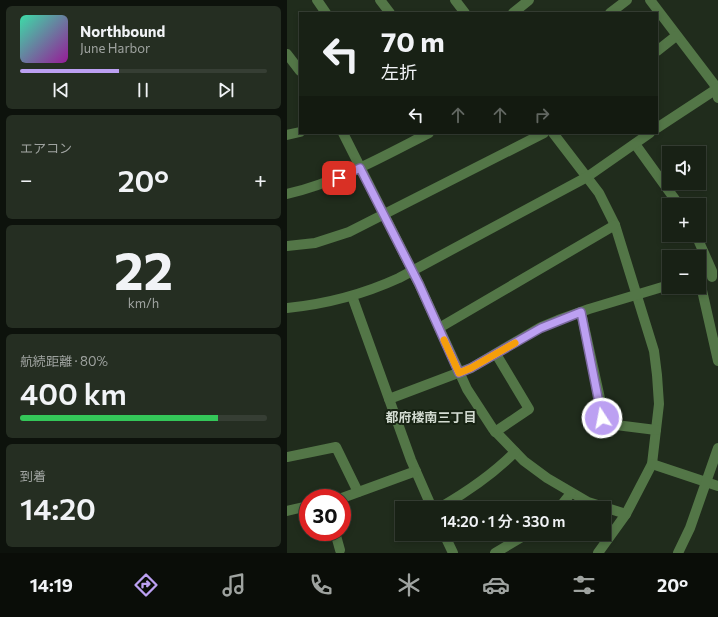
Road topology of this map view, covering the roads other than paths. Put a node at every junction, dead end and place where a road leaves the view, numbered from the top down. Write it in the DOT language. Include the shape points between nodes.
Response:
graph roads {
  1 [pos="317,0"];
  2 [pos="380,0"];
  3 [pos="455,0"];
  4 [pos="529,0"];
  5 [pos="627,0"];
  6 [pos="650,0"];
  7 [pos="325,12"];
  8 [pos="389,12"];
  9 [pos="464,12"];
  10 [pos="514,12"];
  11 [pos="611,12"];
  12 [pos="676,36"];
  13 [pos="658,50"];
  14 [pos="287,54"];
  15 [pos="299,70"];
  16 [pos="717,92"];
  17 [pos="658,127"];
  18 [pos="299,132"];
  19 [pos="287,134"];
  20 [pos="343,134"];
  21 [pos="427,134"];
  22 [pos="542,134"];
  23 [pos="554,134"];
  24 [pos="649,134"];
  25 [pos="635,144"];
  26 [pos="360,168"];
  27 [pos="587,177"];
  28 [pos="287,194"];
  29 [pos="674,198"];
  30 [pos="384,215"];
  31 [pos="615,225"];
  32 [pos="699,242"];
  33 [pos="287,246"];
  34 [pos="412,271"];
  35 [pos="715,277"];
  36 [pos="662,287"];
  37 [pos="637,294"];
  38 [pos="703,294"];
  39 [pos="352,296"];
  40 [pos="287,308"];
  41 [pos="581,312"];
  42 [pos="439,328"];
  43 [pos="496,354"];
  44 [pos="718,361"];
  45 [pos="459,373"];
  46 [pos="389,399"];
  47 [pos="657,430"];
  48 [pos="495,432"];
  49 [pos="718,448"];
  50 [pos="515,452"];
  51 [pos="287,457"];
  52 [pos="652,464"];
  53 [pos="416,471"];
  54 [pos="706,482"];
  55 [pos="718,486"];
  56 [pos="358,492"];
  57 [pos="571,493"];
  58 [pos="351,495"];
  59 [pos="429,501"];
  60 [pos="450,501"];
  61 [pos="565,501"];
  62 [pos="299,508"];
  63 [pos="287,511"];
  64 [pos="626,514"];
  65 [pos="338,541"];
  66 [pos="447,541"];
  67 [pos="515,541"];
  68 [pos="340,550"];
  69 [pos="453,553"];
  70 [pos="495,553"];
  71 [pos="598,553"];
  72 [pos="678,553"];
  1 -- 7 [label="street"];
  2 -- 8 [label="street"];
  3 -- 9 [label="street"];
  4 -- 10 [label="street"];
  5 -- 11 [label="street"];
  6 -- 12 [label="street"];
  12 -- 13 [label="street"];
  12 -- 16 [label="street" via="714,84"];
  14 -- 15 [label="street"];
  16 -- 17 [label="street"];
  18 -- 19 [label="street"];
  20 -- 26 [label="street"];
  21 -- 26 [label="street"];
  22 -- 30 [label="street"];
  23 -- 27 [label="street"];
  24 -- 25 [label="street"];
  25 -- 27 [label="street"];
  25 -- 29 [label="street"];
  26 -- 28 [label="street" via="312,188"];
  26 -- 30 [label="street"];
  27 -- 31 [label="street" via="599,193"];
  27 -- 34 [label="street"];
  30 -- 33 [label="street" via="333,238 299,246"];
  30 -- 34 [label="street"];
  31 -- 37 [label="street"];
  31 -- 42 [label="street"];
  32 -- 35 [label="street"];
  34 -- 39 [label="street" via="377,288"];
  34 -- 42 [label="street"];
  36 -- 37 [label="street"];
  37 -- 41 [label="street"];
  37 -- 47 [label="street" via="654,351 659,404"];
  38 -- 44 [label="street"];
  39 -- 40 [label="street"];
  39 -- 46 [label="street"];
  41 -- 43 [label="street" via="541,328"];
  41 -- 47 [label="street" via="605,422"];
  42 -- 45 [label="street"];
  43 -- 45 [label="street"];
  43 -- 48 [label="street" via="529,409"];
  45 -- 46 [label="street"];
  45 -- 48 [label="street" via="479,410"];
  46 -- 53 [label="street"];
  47 -- 52 [label="street"];
  48 -- 50 [label="street"];
  49 -- 54 [label="street"];
  50 -- 57 [label="street" via="547,478"];
  50 -- 60 [label="street" via="481,482"];
  51 -- 56 [label="street" via="336,447"];
  52 -- 54 [label="street"];
  52 -- 64 [label="street"];
  53 -- 56 [label="street"];
  53 -- 59 [label="street"];
  54 -- 55 [label="street"];
  54 -- 72 [label="street"];
  56 -- 58 [label="street"];
  57 -- 61 [label="street"];
  57 -- 64 [label="street" via="588,502"];
  62 -- 63 [label="street"];
  64 -- 71 [label="street"];
  65 -- 68 [label="street"];
  66 -- 69 [label="street"];
  67 -- 70 [label="street"];
}
